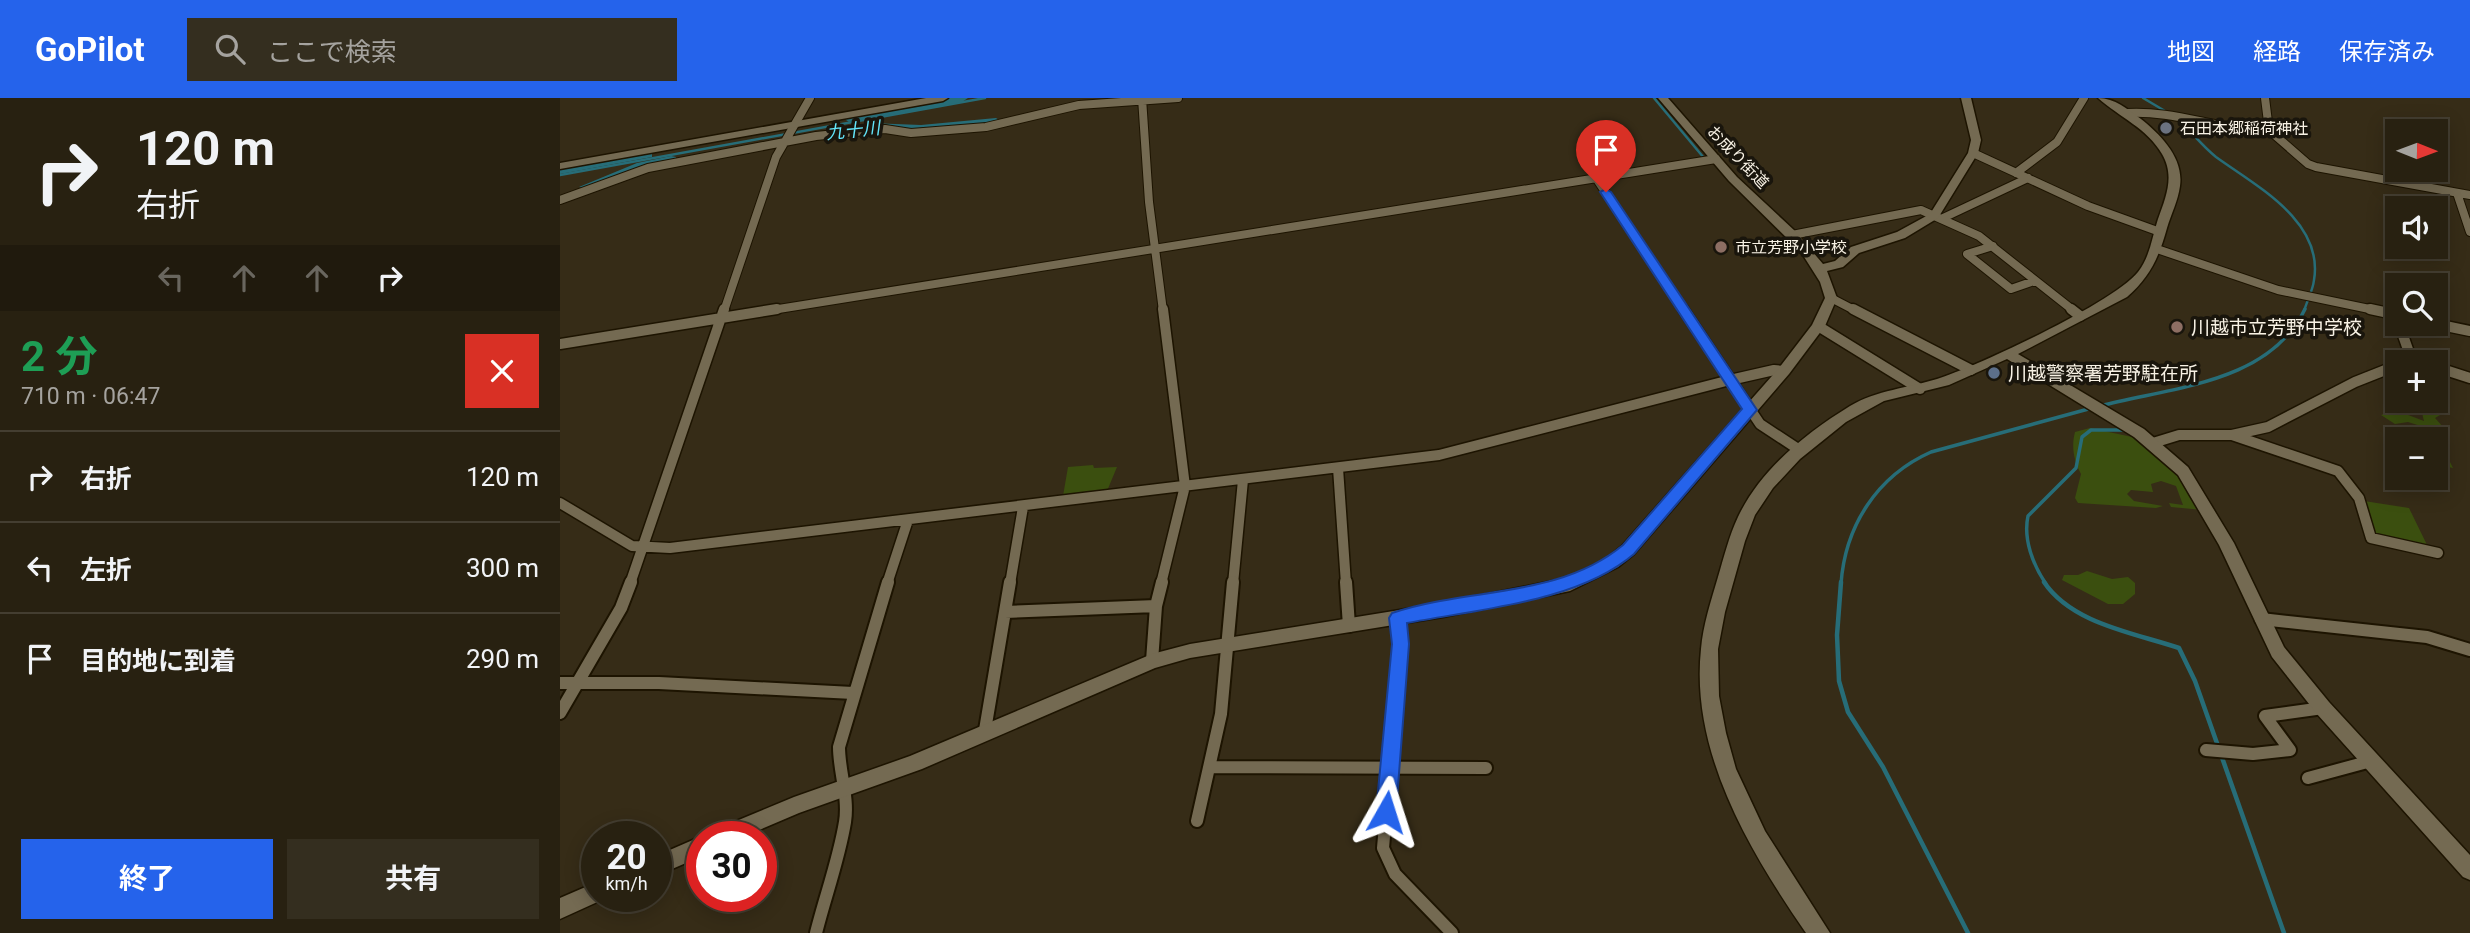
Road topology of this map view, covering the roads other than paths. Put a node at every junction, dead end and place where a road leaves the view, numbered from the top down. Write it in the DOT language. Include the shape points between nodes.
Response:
graph roads {
  1 [pos="810,98"];
  2 [pos="943,98"];
  3 [pos="1178,98"];
  4 [pos="1663,98"];
  5 [pos="2084,98"];
  6 [pos="2103,98"];
  7 [pos="2265,98"];
  8 [pos="1964,99"];
  9 [pos="1141,100"];
  10 [pos="2127,113"];
  11 [pos="794,125"];
  12 [pos="2269,130"];
  13 [pos="785,142"];
  14 [pos="1973,153"];
  15 [pos="1716,159"];
  16 [pos="560,166"];
  17 [pos="2016,173"];
  18 [pos="1597,178"];
  19 [pos="2028,178"];
  20 [pos="2457,193"];
  21 [pos="2470,195"];
  22 [pos="560,200"];
  23 [pos="1938,217"];
  24 [pos="2160,232"];
  25 [pos="2470,232"];
  26 [pos="1792,235"];
  27 [pos="1993,246"];
  28 [pos="1155,249"];
  29 [pos="2157,249"];
  30 [pos="1817,269"];
  31 [pos="2034,281"];
  32 [pos="1831,298"];
  33 [pos="2385,315"];
  34 [pos="2080,316"];
  35 [pos="722,319"];
  36 [pos="1818,326"];
  37 [pos="2448,326"];
  38 [pos="2470,331"];
  39 [pos="560,345"];
  40 [pos="2007,352"];
  41 [pos="1971,370"];
  42 [pos="2385,370"];
  43 [pos="1784,371"];
  44 [pos="2448,371"];
  45 [pos="2470,378"];
  46 [pos="1730,380"];
  47 [pos="1920,389"];
  48 [pos="1750,410"];
  49 [pos="2232,435"];
  50 [pos="2153,443"];
  51 [pos="1801,451"];
  52 [pos="1338,468"];
  53 [pos="1243,480"];
  54 [pos="1185,486"];
  55 [pos="560,503"];
  56 [pos="1023,507"];
  57 [pos="908,520"];
  58 [pos="644,547"];
  59 [pos="2438,553"];
  60 [pos="1156,606"];
  61 [pos="1005,612"];
  62 [pos="1398,618"];
  63 [pos="2261,619"];
  64 [pos="1349,626"];
  65 [pos="1227,646"];
  66 [pos="2470,650"];
  67 [pos="1152,661"];
  68 [pos="560,682"];
  69 [pos="579,683"];
  70 [pos="853,693"];
  71 [pos="2323,708"];
  72 [pos="560,713"];
  73 [pos="985,730"];
  74 [pos="2206,750"];
  75 [pos="2371,761"];
  76 [pos="1211,767"];
  77 [pos="1390,768"];
  78 [pos="1486,768"];
  79 [pos="2308,778"];
  80 [pos="843,789"];
  81 [pos="762,821"];
  82 [pos="1197,821"];
  83 [pos="2470,870"];
  84 [pos="581,899"];
  85 [pos="560,909"];
  86 [pos="816,933"];
  87 [pos="1452,933"];
  88 [pos="1819,933"];
  1 -- 11 [label="street"];
  2 -- 11 [label="street"];
  3 -- 9 [label="street"];
  4 -- 15 [label="street, お成り街道"];
  5 -- 17 [label="street" via="2068,131 2052,149"];
  6 -- 10 [label="street"];
  7 -- 12 [label="street"];
  8 -- 14 [label="street" via="1976,139"];
  9 -- 13 [label="street" via="1079,105 986,127 911,133 885,129"];
  9 -- 28 [label="street"];
  10 -- 12 [label="street" via="2147,111"];
  10 -- 24 [label="street" via="2151,133 2172,166 2175,182"];
  11 -- 13 [label="street"];
  11 -- 16 [label="street"];
  12 -- 20 [label="street" via="2316,167"];
  13 -- 22 [label="street" via="648,168"];
  13 -- 35 [label="street"];
  14 -- 17 [label="street"];
  14 -- 23 [label="street"];
  15 -- 18 [label="street"];
  15 -- 26 [label="street, お成り街道"];
  17 -- 19 [label="street"];
  18 -- 28 [label="street"];
  18 -- 46 [label="street"];
  19 -- 23 [label="street"];
  19 -- 24 [label="street" via="2077,204"];
  20 -- 21 [label="street"];
  20 -- 25 [label="street"];
  23 -- 26 [label="street" via="1914,210"];
  23 -- 27 [label="street"];
  23 -- 30 [label="street" via="1855,250 1839,264"];
  24 -- 29 [label="street"];
  26 -- 30 [label="street, お成り街道"];
  27 -- 31 [label="street"];
  27 -- 31 [label="street" via="1967,254 2011,289"];
  28 -- 35 [label="street"];
  28 -- 54 [label="street"];
  29 -- 33 [label="street" via="2278,290"];
  29 -- 34 [label="street" via="2134,285"];
  30 -- 32 [label="street, お成り街道"];
  31 -- 34 [label="street"];
  32 -- 36 [label="street"];
  32 -- 41 [label="street"];
  34 -- 40 [label="street"];
  35 -- 39 [label="street"];
  35 -- 58 [label="street"];
  36 -- 43 [label="street"];
  36 -- 47 [label="street"];
  37 -- 38 [label="street"];
  40 -- 41 [label="street"];
  40 -- 50 [label="street"];
  41 -- 47 [label="street"];
  42 -- 49 [label="street" via="2288,419"];
  43 -- 46 [label="street"];
  43 -- 48 [label="street"];
  44 -- 45 [label="street"];
  46 -- 48 [label="street"];
  46 -- 52 [label="street" via="1452,453"];
  47 -- 51 [label="street" via="1864,404"];
  48 -- 51 [label="street" via="1768,431"];
  48 -- 62 [label="street" via="1612,564 1570,584"];
  49 -- 50 [label="street" via="2192,433"];
  49 -- 59 [label="street" via="2338,471 2359,498 2371,538"];
  50 -- 63 [label="street" via="2195,489 2240,569"];
  51 -- 88 [label="street" via="1772,478 1748,514 1732,554 1709,657 1710,691 1727,769 1750,826"];
  52 -- 53 [label="street"];
  52 -- 64 [label="street"];
  53 -- 54 [label="street"];
  53 -- 65 [label="street"];
  54 -- 56 [label="street"];
  54 -- 60 [label="street"];
  55 -- 58 [label="street" via="632,545"];
  56 -- 57 [label="street"];
  56 -- 61 [label="street"];
  57 -- 58 [label="street" via="670,548"];
  57 -- 70 [label="street"];
  58 -- 69 [label="street" via="621,608"];
  60 -- 61 [label="street"];
  60 -- 67 [label="street"];
  61 -- 73 [label="street"];
  62 -- 64 [label="street"];
  62 -- 77 [label="street" via="1401,644"];
  63 -- 66 [label="street" via="2427,637"];
  63 -- 71 [label="street" via="2278,652"];
  64 -- 65 [label="street"];
  65 -- 67 [label="street"];
  65 -- 76 [label="street"];
  67 -- 73 [label="street"];
  68 -- 69 [label="street"];
  69 -- 70 [label="street"];
  69 -- 72 [label="street"];
  70 -- 80 [label="street" via="839,747"];
  71 -- 74 [label="street" via="2265,716 2290,750 2253,754"];
  71 -- 75 [label="street"];
  73 -- 80 [label="street" via="915,763"];
  75 -- 79 [label="street"];
  75 -- 83 [label="street"];
  76 -- 77 [label="street"];
  76 -- 82 [label="street"];
  77 -- 78 [label="street"];
  77 -- 87 [label="street" via="1383,848 1389,865"];
  80 -- 81 [label="street"];
  80 -- 86 [label="street" via="845,822"];
  84 -- 85 [label="street"];
}
